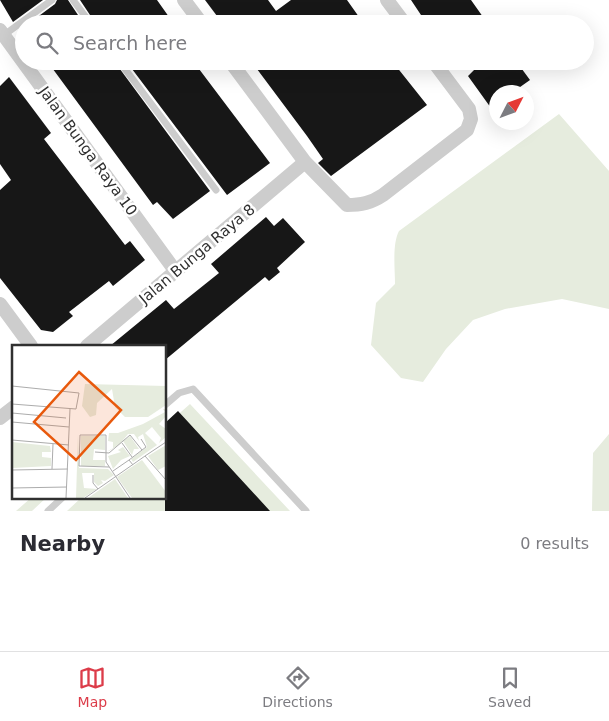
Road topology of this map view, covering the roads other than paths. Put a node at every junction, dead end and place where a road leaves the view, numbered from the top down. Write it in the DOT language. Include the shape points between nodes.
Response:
graph roads {
  1 [pos="52,0"];
  2 [pos="73,0"];
  3 [pos="184,0"];
  4 [pos="387,0"];
  5 [pos="29,15"];
  6 [pos="84,15"];
  7 [pos="195,15"];
  8 [pos="398,15"];
  9 [pos="15,24"];
  10 [pos="2,32"];
  11 [pos="15,50"];
  12 [pos="30,70"];
  13 [pos="126,70"];
  14 [pos="237,70"];
  15 [pos="440,70"];
  16 [pos="306,162"];
  17 [pos="216,190"];
  18 [pos="176,272"];
  19 [pos="0,304"];
  20 [pos="29,345"];
  21 [pos="88,345"];
  22 [pos="166,404"];
  23 [pos="12,409"];
  24 [pos="0,418"];
  25 [pos="62,498"];
  26 [pos="48,511"];
  27 [pos="306,511"];
  1 -- 5 [label="lane"];
  2 -- 6 [label="lane"];
  3 -- 7 [label="street"];
  4 -- 8 [label="street"];
  9 -- 10 [label="lane"];
  10 -- 11 [label="street, Jalan Bunga Raya 10"];
  12 -- 18 [label="street, Jalan Bunga Raya 10"];
  13 -- 17 [label="lane"];
  14 -- 16 [label="street"];
  15 -- 16 [label="street" via="469,109 471,119 467,130 382,195 371,202 347,205"];
  16 -- 18 [label="street, Jalan Bunga Raya 8"];
  18 -- 21 [label="street, Jalan Bunga Raya 8"];
  19 -- 20 [label="street"];
  22 -- 27 [label="lane" via="179,393 193,389"];
  23 -- 24 [label="street"];
  25 -- 26 [label="lane"];
}
